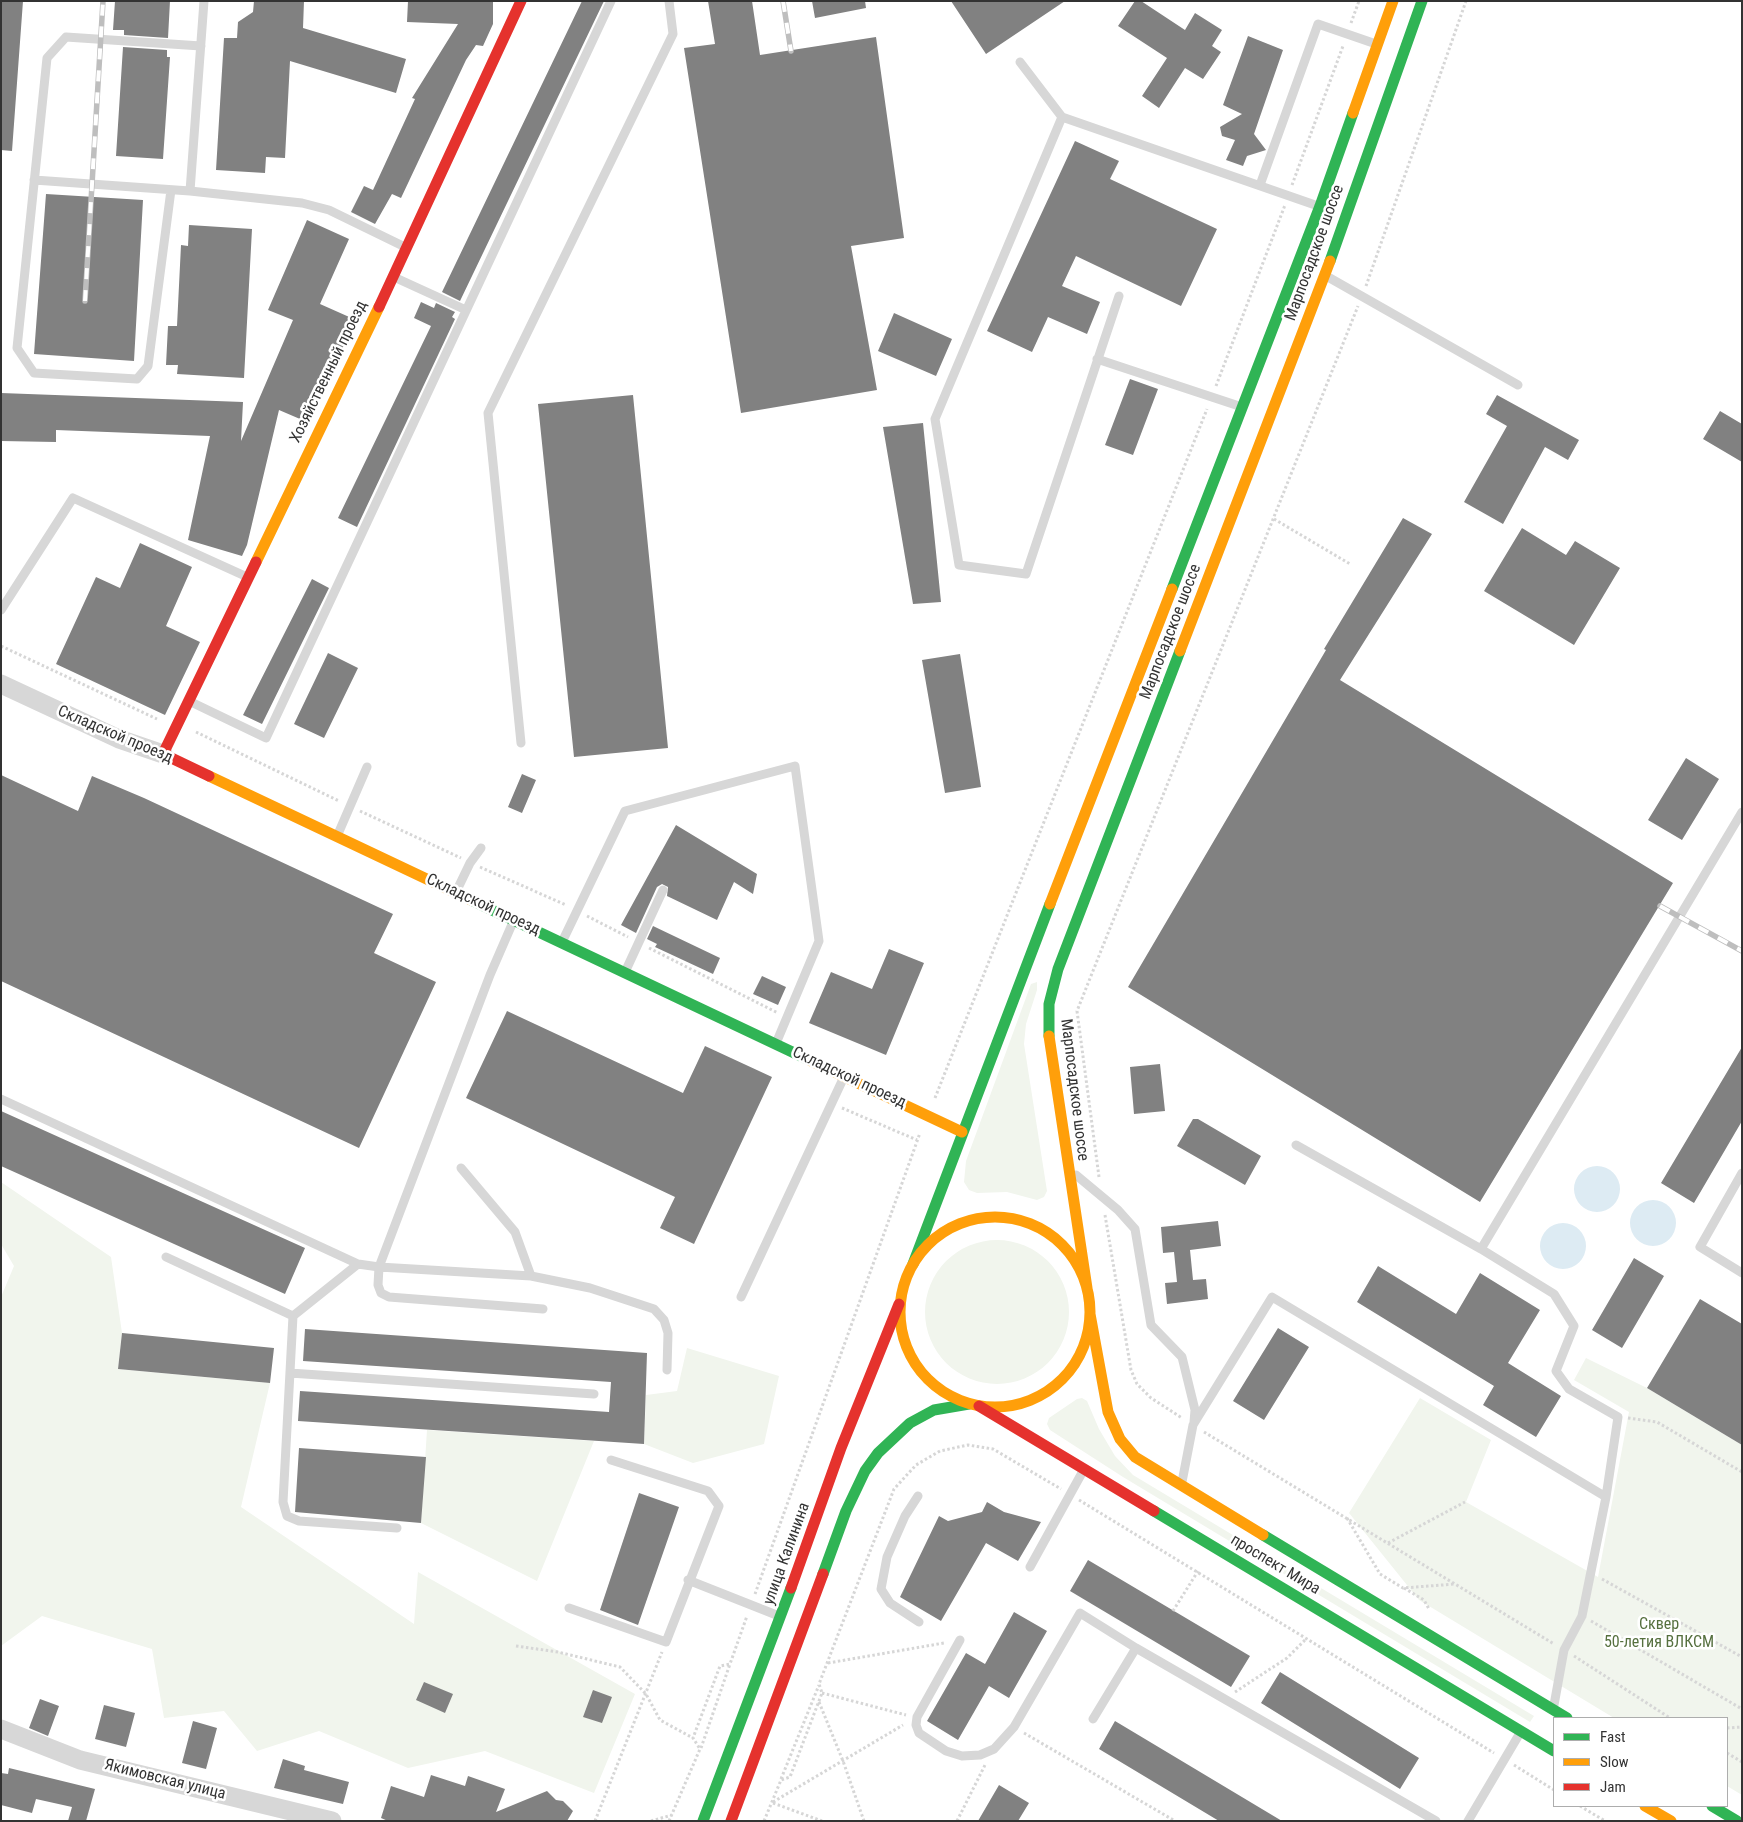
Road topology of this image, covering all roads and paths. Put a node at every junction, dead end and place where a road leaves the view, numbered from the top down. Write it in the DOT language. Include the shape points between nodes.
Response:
graph roads {
  1 [pos="204,1"];
  2 [pos="521,1"];
  3 [pos="611,1"];
  4 [pos="669,1"];
  5 [pos="1359,1"];
  6 [pos="1393,1"];
  7 [pos="1422,1"];
  8 [pos="1466,1"];
  9 [pos="1351,22"];
  10 [pos="1345,39"];
  11 [pos="1378,45"];
  12 [pos="201,46"];
  13 [pos="1020,62"];
  14 [pos="1062,117"];
  15 [pos="1298,169"];
  16 [pos="34,180"];
  17 [pos="1260,185"];
  18 [pos="171,190"];
  19 [pos="190,191"];
  20 [pos="1286,201"];
  21 [pos="1320,206"];
  22 [pos="407,248"];
  23 [pos="393,276"];
  24 [pos="1325,276"];
  25 [pos="1365,288"];
  26 [pos="1119,296"];
  27 [pos="1359,303"];
  28 [pos="466,310"];
  29 [pos="1097,359"];
  30 [pos="1518,385"];
  31 [pos="1216,387"];
  32 [pos="1209,403"];
  33 [pos="1244,407"];
  34 [pos="1274,519"];
  35 [pos="1350,564"];
  36 [pos="248,577"];
  37 [pos="1,610"];
  38 [pos="1,646"];
  39 [pos="1,684"];
  40 [pos="189,700"];
  41 [pos="160,721"];
  42 [pos="191,730"];
  43 [pos="521,743"];
  44 [pos="163,754"];
  45 [pos="366,767"];
  46 [pos="349,806"];
  47 [pos="1742,812"];
  48 [pos="337,836"];
  49 [pos="481,848"];
  50 [pos="470,862"];
  51 [pos="663,890"];
  52 [pos="456,893"];
  53 [pos="576,910"];
  54 [pos="514,920"];
  55 [pos="638,942"];
  56 [pos="562,943"];
  57 [pos="625,973"];
  58 [pos="787,1018"];
  59 [pos="775,1044"];
  60 [pos="844,1076"];
  61 [pos="1,1099"];
  62 [pos="935,1099"];
  63 [pos="832,1103"];
  64 [pos="920,1132"];
  65 [pos="962,1132"];
  66 [pos="917,1140"];
  67 [pos="1296,1146"];
  68 [pos="461,1168"];
  69 [pos="1068,1168"];
  70 [pos="1098,1172"];
  71 [pos="1742,1173"];
  72 [pos="1104,1212"];
  73 [pos="1481,1249"];
  74 [pos="166,1258"];
  75 [pos="358,1264"];
  76 [pos="913,1264"];
  77 [pos="379,1267"];
  78 [pos="1742,1273"];
  79 [pos="531,1276"];
  80 [pos="1088,1288"];
  81 [pos="741,1297"];
  82 [pos="901,1298"];
  83 [pos="543,1308"];
  84 [pos="1090,1314"];
  85 [pos="293,1316"];
  86 [pos="667,1370"];
  87 [pos="290,1373"];
  88 [pos="594,1394"];
  89 [pos="974,1405"];
  90 [pos="1181,1417"];
  91 [pos="1618,1417"];
  92 [pos="1193,1425"];
  93 [pos="1204,1432"];
  94 [pos="611,1460"];
  95 [pos="1085,1469"];
  96 [pos="1742,1472"];
  97 [pos="1181,1487"];
  98 [pos="918,1496"];
  99 [pos="1606,1497"];
  100 [pos="1465,1502"];
  101 [pos="1100,1512"];
  102 [pos="1347,1518"];
  103 [pos="397,1528"];
  104 [pos="1388,1544"];
  105 [pos="1030,1567"];
  106 [pos="1198,1572"];
  107 [pos="1598,1577"];
  108 [pos="688,1580"];
  109 [pos="1455,1584"];
  110 [pos="756,1593"];
  111 [pos="569,1608"];
  112 [pos="1173,1611"];
  113 [pos="749,1612"];
  114 [pos="1582,1616"];
  115 [pos="781,1617"];
  116 [pos="919,1622"];
  117 [pos="1308,1638"];
  118 [pos="960,1640"];
  119 [pos="666,1642"];
  120 [pos="1556,1645"];
  121 [pos="516,1646"];
  122 [pos="1136,1648"];
  123 [pos="1573,1656"];
  124 [pos="1742,1656"];
  125 [pos="827,1663"];
  126 [pos="730,1664"];
  127 [pos="819,1684"];
  128 [pos="822,1693"];
  129 [pos="646,1694"];
  130 [pos="1224,1699"];
  131 [pos="819,1701"];
  132 [pos="1742,1709"];
  133 [pos="1551,1714"];
  134 [pos="917,1717"];
  135 [pos="1563,1717"];
  136 [pos="1668,1717"];
  137 [pos="1093,1719"];
  138 [pos="1014,1728"];
  139 [pos="1728,1728"];
  140 [pos="1742,1728"];
  141 [pos="1,1729"];
  142 [pos="1521,1731"];
  143 [pos="692,1738"];
  144 [pos="700,1749"];
  145 [pos="994,1749"];
  146 [pos="1553,1750"];
  147 [pos="1728,1754"];
  148 [pos="1499,1756"];
  149 [pos="843,1760"];
  150 [pos="1510,1762"];
  151 [pos="1742,1762"];
  152 [pos="781,1780"];
  153 [pos="1553,1789"];
  154 [pos="1582,1807"];
  155 [pos="1647,1807"];
  156 [pos="1714,1807"];
  157 [pos="672,1815"];
  158 [pos="332,1821"];
  159 [pos="595,1821"];
  160 [pos="651,1821"];
  161 [pos="669,1821"];
  162 [pos="703,1821"];
  163 [pos="731,1821"];
  164 [pos="822,1821"];
  165 [pos="864,1821"];
  166 [pos="958,1821"];
  167 [pos="1175,1821"];
  168 [pos="1436,1821"];
  169 [pos="1468,1821"];
  170 [pos="1605,1821"];
  171 [pos="1670,1821"];
  172 [pos="1737,1821"];
  1 -- 12 [label="lane"];
  2 -- 22 [label="main road, Хозяйственный проезд"];
  3 -- 28 [label="lane"];
  4 -- 43 [label="lane" via="673,34 488,413"];
  5 -- 9 [label="path"];
  6 -- 11 [label="main road, Марпосадское шоссе"];
  7 -- 24 [label="main road, Марпосадское шоссе"];
  8 -- 25 [label="path"];
  10 -- 15 [label="path"];
  11 -- 17 [label="lane" via="1318,24"];
  11 -- 21 [label="main road, Марпосадское шоссе"];
  12 -- 16 [label="lane" via="66,37 46,58"];
  12 -- 19 [label="lane"];
  13 -- 14 [label="lane"];
  14 -- 17 [label="lane"];
  14 -- 29 [label="lane" via="935,419 959,564 1026,574"];
  16 -- 18 [label="lane"];
  16 -- 18 [label="lane" via="16,348 34,373 137,379 148,366"];
  17 -- 21 [label="lane"];
  18 -- 19 [label="lane"];
  19 -- 22 [label="lane" via="302,203 329,210"];
  20 -- 31 [label="path"];
  21 -- 33 [label="main road, Марпосадское шоссе"];
  22 -- 23 [label="main road, Хозяйственный проезд"];
  23 -- 28 [label="lane"];
  23 -- 36 [label="main road, Хозяйственный проезд"];
  24 -- 30 [label="lane"];
  24 -- 69 [label="main road, Марпосадское шоссе" via="1058,969 1049,1004 1048,1030"];
  26 -- 29 [label="lane"];
  27 -- 34 [label="path"];
  28 -- 40 [label="lane" via="266,738"];
  29 -- 33 [label="lane"];
  32 -- 62 [label="path"];
  33 -- 65 [label="main road, Марпосадское шоссе"];
  34 -- 35 [label="path"];
  34 -- 70 [label="path" via="1077,1011"];
  36 -- 37 [label="lane" via="73,498"];
  36 -- 40 [label="main road, Хозяйственный проезд"];
  38 -- 41 [label="path"];
  39 -- 44 [label="street, Складской проезд" via="120,739"];
  40 -- 44 [label="main road, Хозяйственный проезд"];
  42 -- 46 [label="path"];
  44 -- 48 [label="main road, Складской проезд"];
  45 -- 46 [label="lane"];
  46 -- 48 [label="lane"];
  46 -- 50 [label="path"];
  47 -- 73 [label="lane"];
  48 -- 52 [label="main road, Складской проезд"];
  49 -- 50 [label="lane"];
  50 -- 52 [label="lane"];
  50 -- 53 [label="path"];
  51 -- 55 [label="lane"];
  52 -- 54 [label="main road, Складской проезд"];
  53 -- 55 [label="path"];
  53 -- 56 [label="lane"];
  53 -- 58 [label="lane" via="625,810 795,766 819,941"];
  54 -- 56 [label="main road, Складской проезд"];
  54 -- 77 [label="lane"];
  55 -- 57 [label="lane"];
  55 -- 58 [label="path"];
  56 -- 57 [label="main road, Складской проезд"];
  57 -- 59 [label="main road, Складской проезд"];
  58 -- 59 [label="lane"];
  59 -- 60 [label="main road, Складской проезд"];
  60 -- 63 [label="lane"];
  60 -- 65 [label="main road, Складской проезд"];
  61 -- 75 [label="lane"];
  63 -- 66 [label="path"];
  63 -- 81 [label="lane"];
  64 -- 66 [label="path"];
  65 -- 76 [label="main road, Марпосадское шоссе"];
  66 -- 110 [label="path"];
  67 -- 73 [label="lane"];
  68 -- 79 [label="lane" via="514,1232"];
  69 -- 80 [label="main road, Марпосадское шоссе"];
  69 -- 92 [label="lane" via="1118,1210 1135,1229 1151,1325 1182,1357 1195,1410"];
  71 -- 78 [label="lane" via="1700,1247"];
  72 -- 90 [label="path" via="1131,1370 1137,1384 1151,1398"];
  73 -- 91 [label="lane" via="1554,1294 1574,1326 1556,1371 1569,1389"];
  74 -- 85 [label="lane"];
  75 -- 77 [label="lane"];
  75 -- 85 [label="lane"];
  76 -- 80 [label="main road" via="938,1235 959,1224 984,1218 1008,1218 1038,1227 1063,1245 1078,1265"];
  76 -- 82 [label="main road, улица Калинина"];
  77 -- 79 [label="lane"];
  77 -- 83 [label="lane" via="378,1285 381,1293 388,1297"];
  79 -- 86 [label="lane" via="590,1288 654,1310 664,1320 668,1333"];
  80 -- 84 [label="main road"];
  82 -- 89 [label="main road, проспект Мира" via="903,1331 914,1361 926,1378 943,1392"];
  82 -- 115 [label="main road, улица Калинина" via="841,1448"];
  84 -- 89 [label="main road" via="1081,1354 1056,1386 1020,1405"];
  84 -- 97 [label="main road, проспект Мира" via="1108,1412 1120,1439 1135,1457"];
  85 -- 87 [label="lane"];
  87 -- 88 [label="lane"];
  87 -- 103 [label="lane" via="283,1502 287,1516 300,1521"];
  89 -- 95 [label="main road, проспект Мира"];
  89 -- 163 [label="main road" via="934,1410 910,1423 878,1453 865,1471 846,1511"];
  91 -- 96 [label="path" via="1657,1422"];
  91 -- 99 [label="lane"];
  92 -- 97 [label="lane"];
  92 -- 99 [label="lane" via="1272,1297"];
  93 -- 102 [label="path"];
  94 -- 108 [label="lane" via="708,1491 719,1506"];
  95 -- 105 [label="lane"];
  95 -- 142 [label="main road, проспект Мира"];
  97 -- 133 [label="main road, проспект Мира"];
  98 -- 116 [label="lane" via="905,1516 887,1557 881,1590 890,1603"];
  99 -- 114 [label="lane"];
  100 -- 104 [label="path"];
  101 -- 106 [label="path"];
  102 -- 104 [label="path"];
  102 -- 109 [label="path" via="1380,1574 1403,1588"];
  104 -- 109 [label="path"];
  106 -- 112 [label="path"];
  106 -- 117 [label="path"];
  107 -- 124 [label="path"];
  108 -- 115 [label="lane"];
  108 -- 119 [label="lane"];
  109 -- 120 [label="path"];
  111 -- 119 [label="lane"];
  113 -- 126 [label="path"];
  114 -- 132 [label="path"];
  114 -- 133 [label="lane" via="1564,1650"];
  115 -- 162 [label="main road, улица Калинина"];
  117 -- 130 [label="path" via="1287,1658"];
  117 -- 148 [label="path"];
  118 -- 125 [label="path"];
  118 -- 134 [label="lane"];
  119 -- 129 [label="path"];
  121 -- 129 [label="path" via="558,1652 620,1668"];
  122 -- 130 [label="lane"];
  122 -- 137 [label="lane"];
  122 -- 138 [label="lane" via="1080,1613"];
  123 -- 136 [label="path"];
  126 -- 143 [label="path" via="720,1666"];
  126 -- 144 [label="path"];
  127 -- 152 [label="path"];
  128 -- 134 [label="path"];
  129 -- 143 [label="path" via="660,1720"];
  129 -- 159 [label="path"];
  130 -- 168 [label="lane"];
  131 -- 149 [label="path"];
  133 -- 135 [label="main road, проспект Мира"];
  134 -- 145 [label="lane" via="919,1733 946,1751 962,1756 980,1755"];
  134 -- 149 [label="path"];
  138 -- 145 [label="lane"];
  138 -- 167 [label="path"];
  139 -- 140 [label="path"];
  141 -- 158 [label="street, Якимовская улица" via="80,1760"];
  142 -- 146 [label="main road, проспект Мира" via="1538,1736"];
  142 -- 169 [label="lane"];
  143 -- 144 [label="path"];
  144 -- 157 [label="path"];
  145 -- 166 [label="path"];
  147 -- 151 [label="path"];
  149 -- 164 [label="path" via="772,1803"];
  149 -- 165 [label="path"];
  150 -- 153 [label="path"];
  154 -- 170 [label="path"];
  155 -- 171 [label="main road"];
  156 -- 172 [label="main road"];
  157 -- 160 [label="path"];
  157 -- 161 [label="path"];
}
